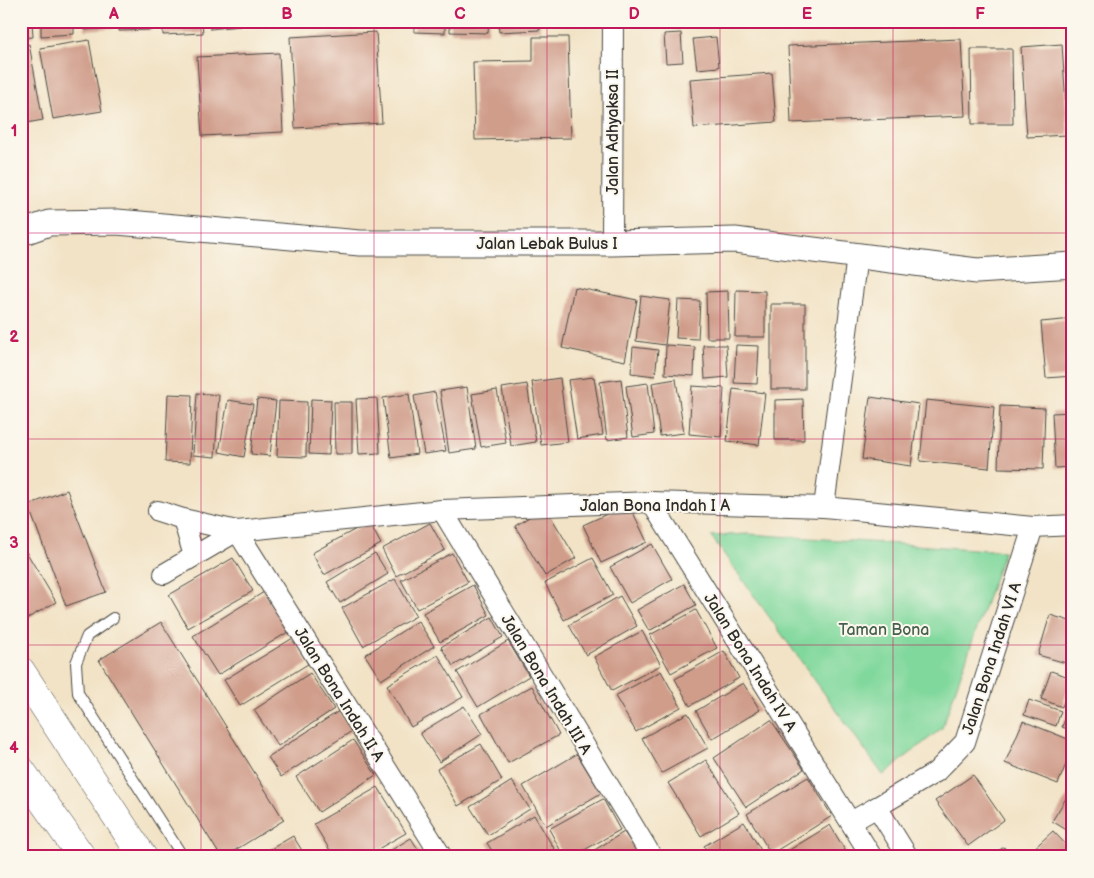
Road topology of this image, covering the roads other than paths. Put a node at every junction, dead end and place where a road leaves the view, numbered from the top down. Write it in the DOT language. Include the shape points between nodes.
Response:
graph roads {
  1 [pos="613,21"];
  2 [pos="21,233"];
  3 [pos="612,243"];
  4 [pos="857,256"];
  5 [pos="1073,265"];
  6 [pos="651,502"];
  7 [pos="824,507"];
  8 [pos="442,510"];
  9 [pos="158,511"];
  10 [pos="182,519"];
  11 [pos="1073,525"];
  12 [pos="1033,527"];
  13 [pos="237,531"];
  14 [pos="194,556"];
  15 [pos="164,574"];
  16 [pos="113,618"];
  17 [pos="21,670"];
  18 [pos="21,770"];
  19 [pos="877,807"];
  20 [pos="851,822"];
  21 [pos="82,857"];
  22 [pos="143,857"];
  23 [pos="183,857"];
  24 [pos="442,857"];
  25 [pos="652,857"];
  26 [pos="872,857"];
  27 [pos="908,857"];
  1 -- 3 [label="street, Jalan Adhyaksa II"];
  2 -- 3 [label="street, Jalan Lebak Bulus I" via="49,223 117,222 360,242"];
  3 -- 4 [label="street, Jalan Lebak Bulus I" via="735,240"];
  4 -- 5 [label="street, Jalan Lebak Bulus I" via="977,271"];
  4 -- 7 [label="street"];
  6 -- 7 [label="street, Jalan Bona Indah I A"];
  6 -- 8 [label="street, Jalan Bona Indah I A"];
  6 -- 20 [label="street, Jalan Bona Indah IV A"];
  7 -- 12 [label="street, Jalan Bona Indah I A"];
  8 -- 13 [label="street, Jalan Bona Indah I A"];
  8 -- 25 [label="street, Jalan Bona Indah III A"];
  9 -- 10 [label="street, Jalan Bona Indah I A"];
  10 -- 13 [label="street, Jalan Bona Indah I A"];
  10 -- 14 [label="street"];
  11 -- 12 [label="street, Jalan Bona Indah I A"];
  12 -- 19 [label="street, Jalan Bona Indah VI A" via="965,742 936,772"];
  13 -- 14 [label="street, Jalan Bona Indah I A"];
  13 -- 24 [label="street, Jalan Bona Indah II A"];
  14 -- 15 [label="street, Jalan Bona Indah I A"];
  16 -- 23 [label="lane" via="87,636 76,663 78,693"];
  17 -- 22 [label="main road"];
  18 -- 21 [label="main road"];
  19 -- 20 [label="street"];
  19 -- 27 [label="street"];
  20 -- 26 [label="street, Jalan Bona Indah IV A"];
}
